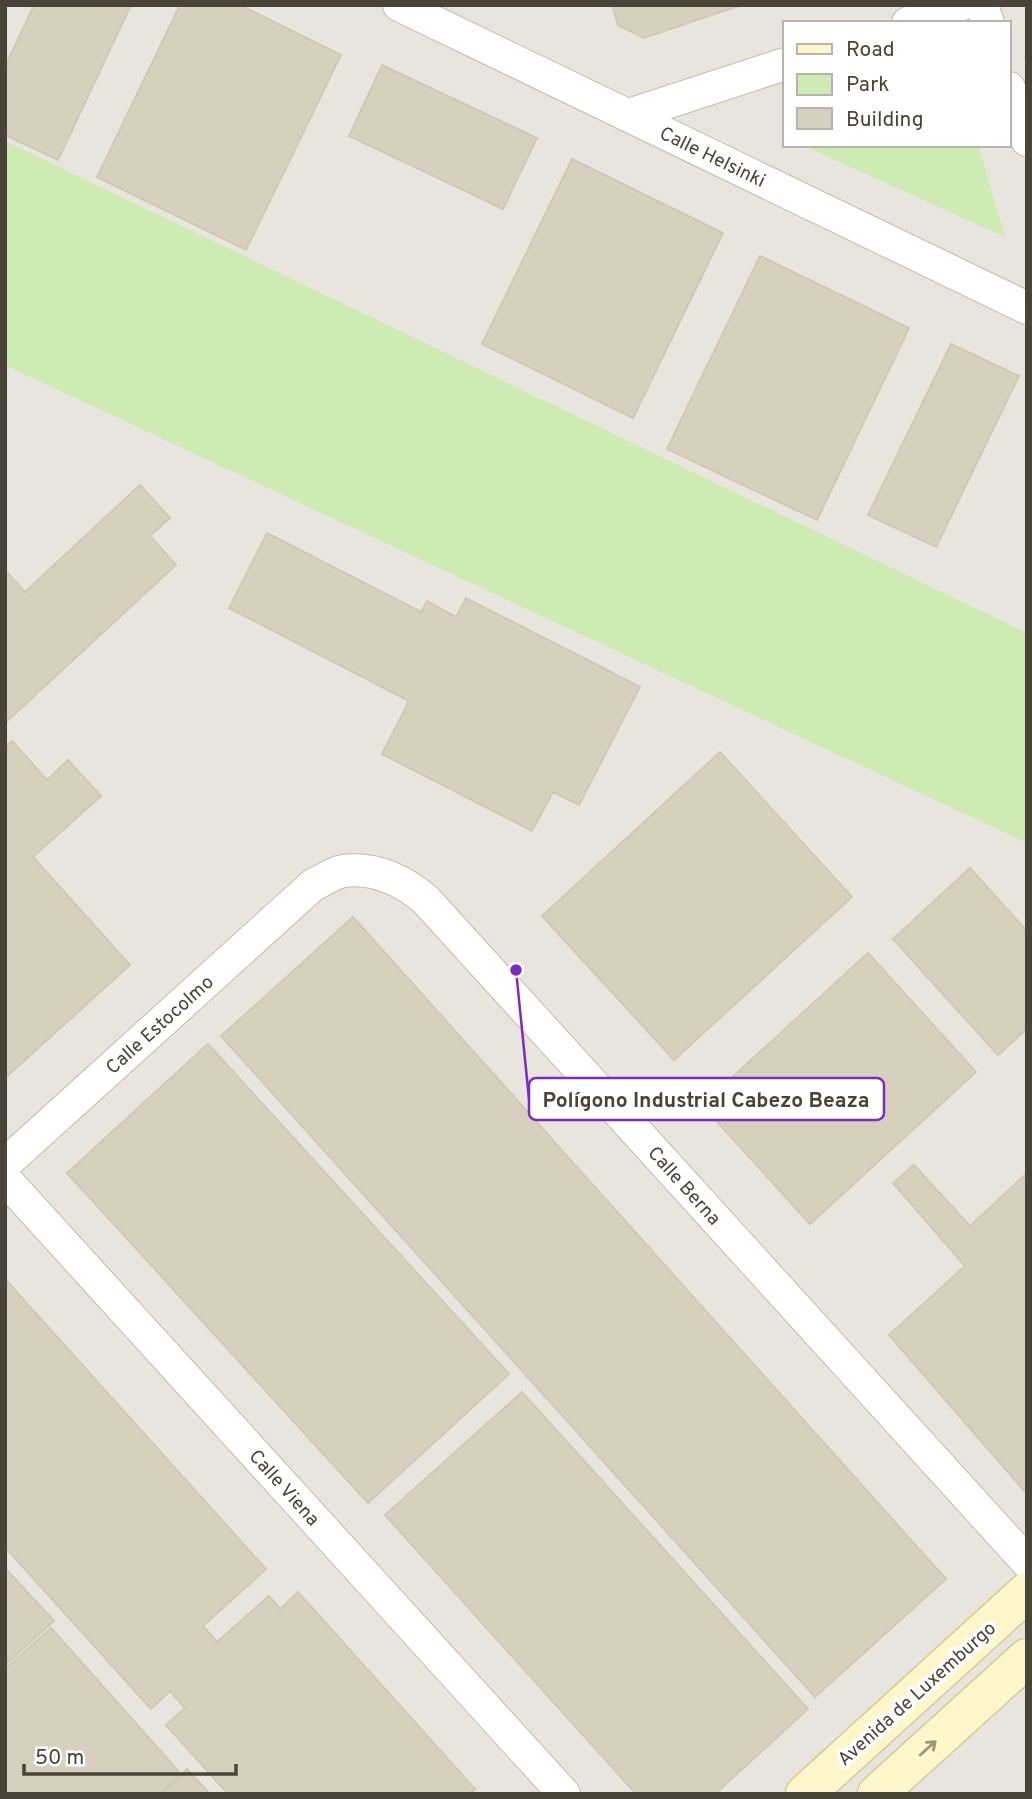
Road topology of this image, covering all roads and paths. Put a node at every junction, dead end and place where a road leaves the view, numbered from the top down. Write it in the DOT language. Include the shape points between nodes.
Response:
graph roads {
  1 [pos="400,5"];
  2 [pos="960,5"];
  3 [pos="914,21"];
  4 [pos="783,65"];
  5 [pos="1011,94"];
  6 [pos="629,115"];
  7 [pos="1027,141"];
  8 [pos="1027,308"];
  9 [pos="313,885"];
  10 [pos="5,1164"];
  11 [pos="5,1179"];
  12 [pos="1027,1562"];
  13 [pos="1027,1592"];
  14 [pos="1027,1658"];
  15 [pos="564,1794"];
  16 [pos="805,1794"];
  17 [pos="877,1794"];
  1 -- 6 [label="street, Calle Helsinki"];
  2 -- 3 [label="street"];
  4 -- 6 [label="street"];
  5 -- 7 [label="street"];
  6 -- 8 [label="street, Calle Helsinki"];
  9 -- 10 [label="street, Calle Estocolmo"];
  9 -- 12 [label="street, Calle Berna" via="341,871 378,873 405,883 425,899"];
  11 -- 15 [label="street, Calle Viena"];
  13 -- 16 [label="main road, Avenida de Luxemburgo"];
  17 -- 14 [label="main road, one-way"];
}
